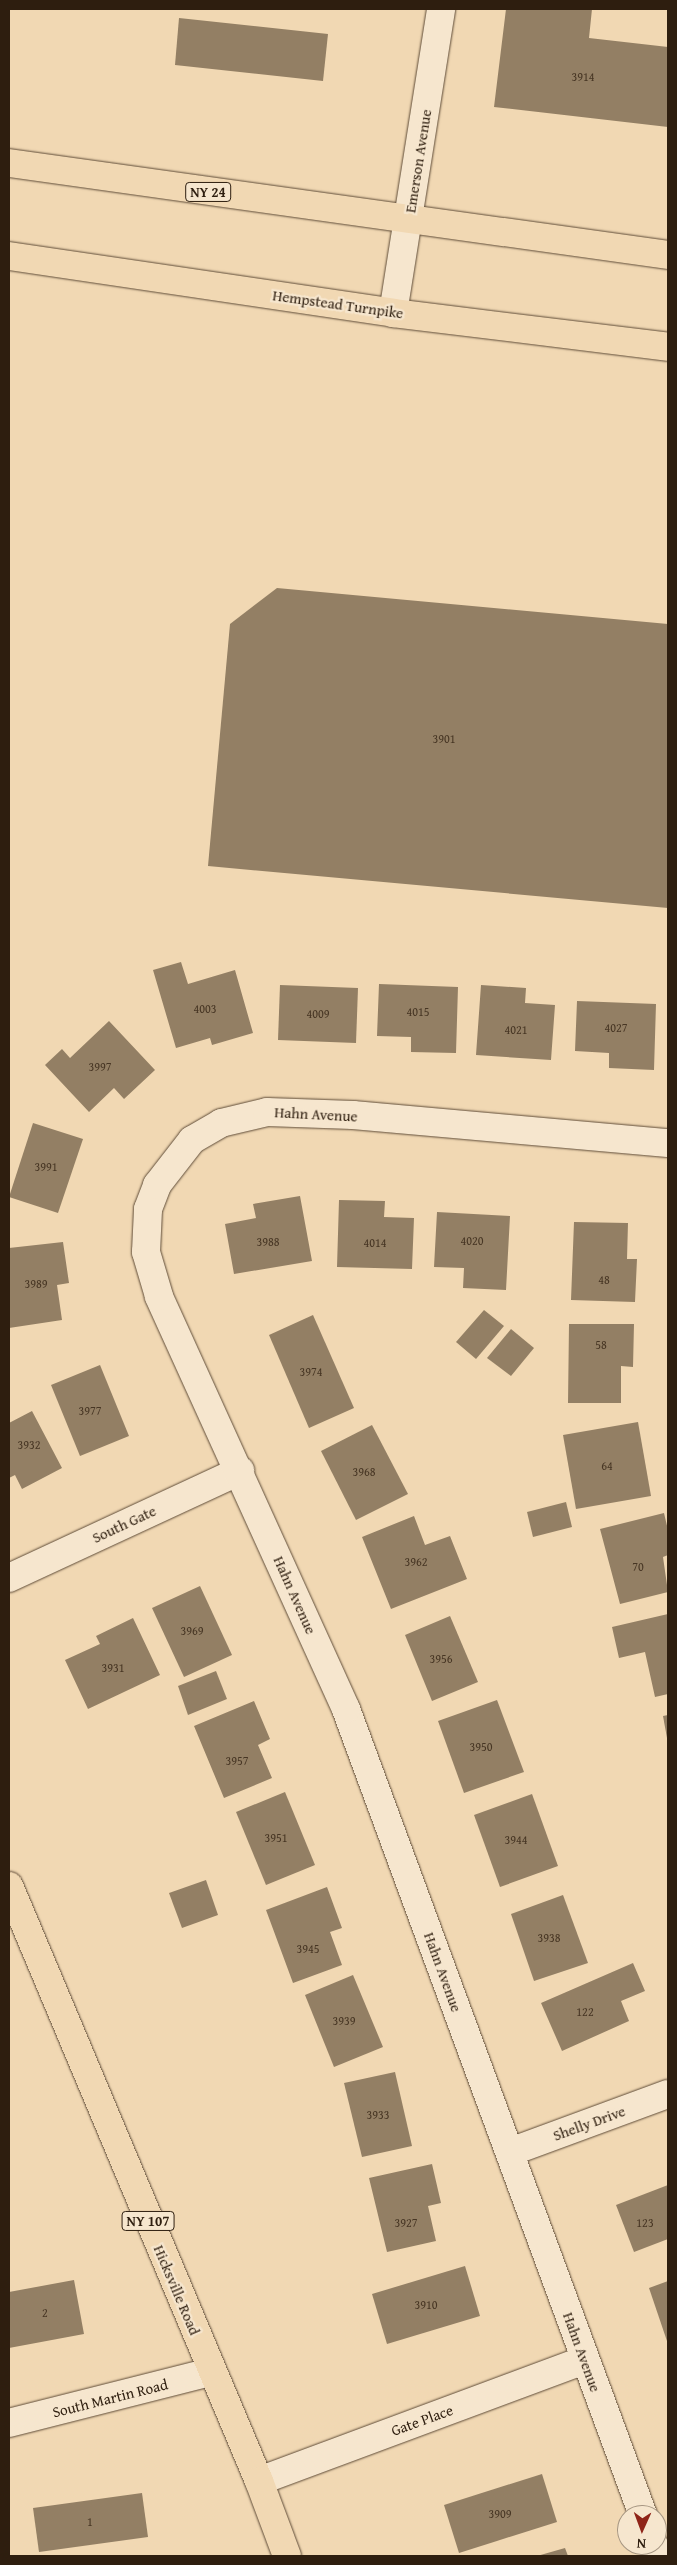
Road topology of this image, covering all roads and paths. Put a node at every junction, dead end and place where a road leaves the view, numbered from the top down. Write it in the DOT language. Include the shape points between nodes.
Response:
graph roads {
  1 [pos="441,9"];
  2 [pos="9,163"];
  3 [pos="408,220"];
  4 [pos="668,255"];
  5 [pos="9,256"];
  6 [pos="393,313"];
  7 [pos="668,348"];
  8 [pos="668,1143"];
  9 [pos="240,1471"];
  10 [pos="9,1578"];
  11 [pos="9,1886"];
  12 [pos="668,2094"];
  13 [pos="510,2152"];
  14 [pos="585,2360"];
  15 [pos="211,2372"];
  16 [pos="9,2423"];
  17 [pos="259,2480"];
  18 [pos="639,2505"];
  19 [pos="287,2556"];
  1 -- 3 [label="street, Emerson Avenue"];
  2 -- 3 [label="main road, NY 24"];
  3 -- 4 [label="main road, NY 24"];
  3 -- 6 [label="street, Emerson Avenue"];
  5 -- 6 [label="main road, Hempstead Turnpike"];
  6 -- 7 [label="main road, Hempstead Turnpike"];
  8 -- 9 [label="street, Hahn Avenue" via="353,1115 267,1112 220,1123 192,1140 157,1185 148,1209 146,1252 159,1296"];
  9 -- 10 [label="street, South Gate"];
  9 -- 13 [label="street, Hahn Avenue" via="346,1709"];
  11 -- 15 [label="main road, Hicksville Road / NY 107"];
  12 -- 13 [label="street, Shelly Drive"];
  13 -- 14 [label="street, Hahn Avenue"];
  14 -- 17 [label="street, Gate Place"];
  14 -- 18 [label="street, Hahn Avenue"];
  15 -- 16 [label="street, South Martin Road"];
  15 -- 17 [label="main road, Hicksville Road / NY 107"];
  17 -- 19 [label="main road, Hicksville Road / NY 107"];
}
